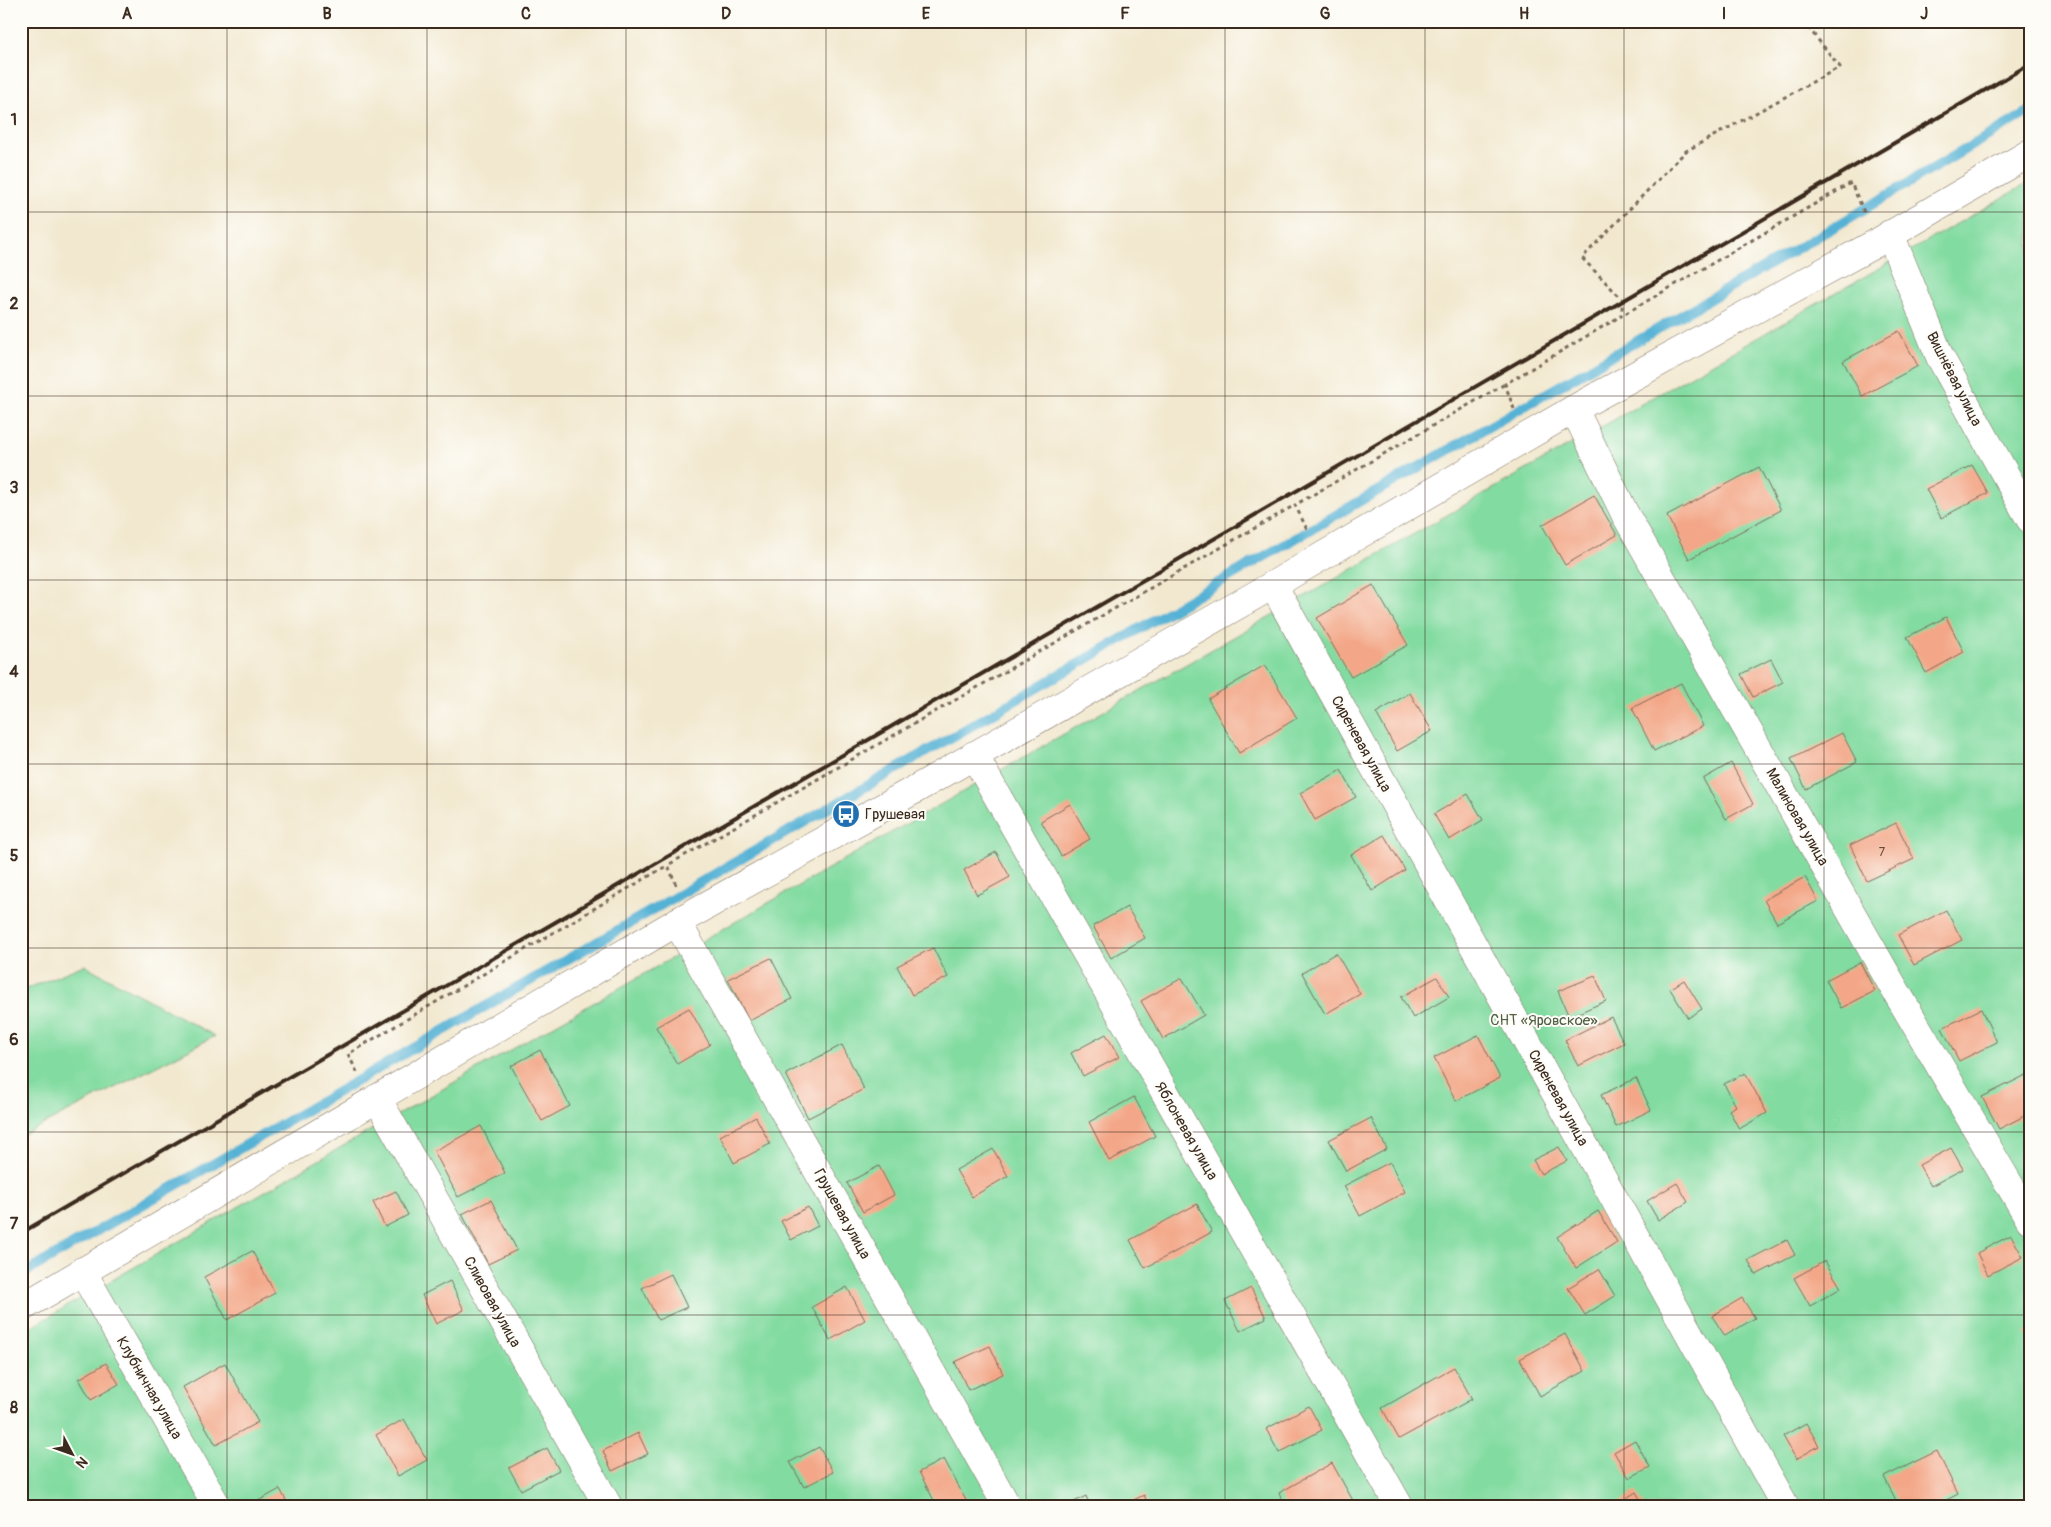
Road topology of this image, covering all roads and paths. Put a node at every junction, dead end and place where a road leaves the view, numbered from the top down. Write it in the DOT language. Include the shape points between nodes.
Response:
graph roads {
  1 [pos="1803,21"];
  2 [pos="2030,153"];
  3 [pos="1858,199"];
  4 [pos="1890,234"];
  5 [pos="1621,316"];
  6 [pos="1505,384"];
  7 [pos="1506,392"];
  8 [pos="1574,409"];
  9 [pos="1295,505"];
  10 [pos="1300,513"];
  11 [pos="2030,519"];
  12 [pos="1273,584"];
  13 [pos="974,755"];
  14 [pos="668,865"];
  15 [pos="671,872"];
  16 [pos="677,922"];
  17 [pos="352,1062"];
  18 [pos="377,1098"];
  19 [pos="2030,1220"];
  20 [pos="82,1271"];
  21 [pos="21,1308"];
  22 [pos="216,1506"];
  23 [pos="608,1506"];
  24 [pos="1007,1506"];
  25 [pos="1399,1506"];
  26 [pos="1785,1506"];
  1 -- 5 [label="path" via="1840,67 1686,151 1582,258 1623,300"];
  2 -- 4 [label="street"];
  3 -- 5 [label="path" via="1851,183"];
  4 -- 8 [label="street"];
  4 -- 11 [label="street, Вишнёвая улица" via="1940,357"];
  5 -- 6 [label="path"];
  6 -- 7 [label="path"];
  6 -- 9 [label="path"];
  8 -- 12 [label="street"];
  8 -- 19 [label="street, Малиновая улица" via="1625,514"];
  9 -- 10 [label="path"];
  9 -- 14 [label="path"];
  12 -- 13 [label="street"];
  12 -- 26 [label="street, Сиреневая улица"];
  13 -- 16 [label="street"];
  13 -- 25 [label="street, Яблоневая улица"];
  14 -- 15 [label="path"];
  14 -- 17 [label="path" via="348,1054"];
  16 -- 18 [label="street"];
  16 -- 24 [label="street, Грушевая улица"];
  18 -- 20 [label="street"];
  18 -- 23 [label="street, Сливовая улица"];
  20 -- 21 [label="street"];
  20 -- 22 [label="street, Клубничная улица"];
}
